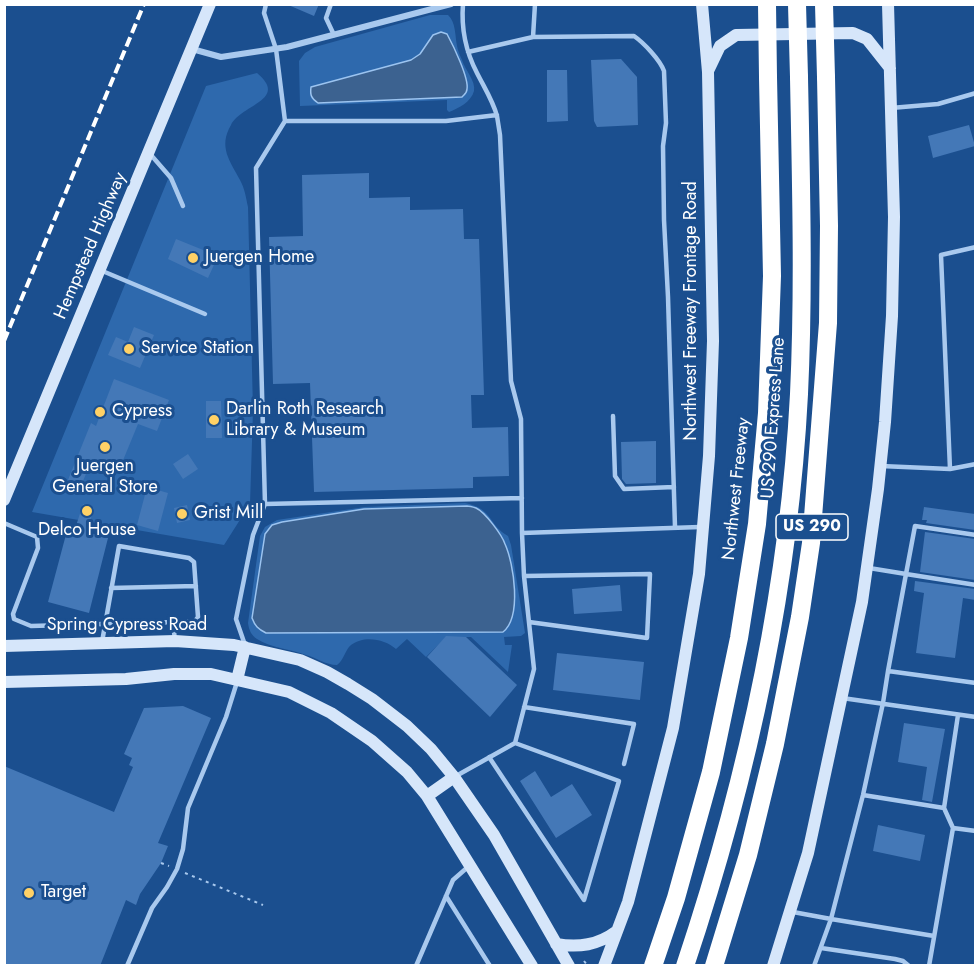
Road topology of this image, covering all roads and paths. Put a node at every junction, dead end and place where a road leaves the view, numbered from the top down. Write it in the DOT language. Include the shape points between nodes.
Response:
graph roads {
  1 [pos="210,4"];
  2 [pos="266,4"];
  3 [pos="331,4"];
  4 [pos="451,4"];
  5 [pos="463,4"];
  6 [pos="535,4"];
  7 [pos="702,4"];
  8 [pos="766,4"];
  9 [pos="797,4"];
  10 [pos="824,4"];
  11 [pos="888,4"];
  12 [pos="334,35"];
  13 [pos="533,37"];
  14 [pos="192,49"];
  15 [pos="276,49"];
  16 [pos="468,52"];
  17 [pos="890,68"];
  18 [pos="708,72"];
  19 [pos="975,93"];
  20 [pos="891,108"];
  21 [pos="497,115"];
  22 [pos="285,121"];
  23 [pos="149,153"];
  24 [pos="183,206"];
  25 [pos="975,247"];
  26 [pos="100,270"];
  27 [pos="204,314"];
  28 [pos="613,417"];
  29 [pos="975,464"];
  30 [pos="881,466"];
  31 [pos="950,469"];
  32 [pos="674,487"];
  33 [pos="522,498"];
  34 [pos="4,500"];
  35 [pos="265,504"];
  36 [pos="4,523"];
  37 [pos="675,527"];
  38 [pos="703,527"];
  39 [pos="522,533"];
  40 [pos="975,535"];
  41 [pos="867,568"];
  42 [pos="906,574"];
  43 [pos="524,576"];
  44 [pos="975,585"];
  45 [pos="196,586"];
  46 [pos="111,588"];
  47 [pos="173,622"];
  48 [pos="529,622"];
  49 [pos="105,624"];
  50 [pos="175,641"];
  51 [pos="102,644"];
  52 [pos="4,646"];
  53 [pos="246,647"];
  54 [pos="888,671"];
  55 [pos="237,680"];
  56 [pos="4,682"];
  57 [pos="975,683"];
  58 [pos="842,698"];
  59 [pos="883,704"];
  60 [pos="524,707"];
  61 [pos="958,715"];
  62 [pos="975,717"];
  63 [pos="515,743"];
  64 [pos="489,757"];
  65 [pos="624,765"];
  66 [pos="454,777"];
  67 [pos="863,795"];
  68 [pos="426,796"];
  69 [pos="944,808"];
  70 [pos="953,828"];
  71 [pos="975,831"];
  72 [pos="161,863"];
  73 [pos="470,865"];
  74 [pos="177,869"];
  75 [pos="446,896"];
  76 [pos="263,905"];
  77 [pos="790,911"];
  78 [pos="831,919"];
  79 [pos="616,931"];
  80 [pos="934,936"];
  81 [pos="556,944"];
  82 [pos="610,947"];
  83 [pos="820,948"];
  84 [pos="584,961"];
  85 [pos="655,961"];
  86 [pos="127,966"];
  87 [pos="416,966"];
  88 [pos="490,966"];
  89 [pos="532,966"];
  90 [pos="569,966"];
  91 [pos="588,966"];
  92 [pos="604,966"];
  93 [pos="614,966"];
  94 [pos="685,966"];
  95 [pos="714,966"];
  96 [pos="773,966"];
  97 [pos="814,966"];
  98 [pos="909,966"];
  99 [pos="929,966"];
  1 -- 14 [label="main road, Hempstead Highway"];
  2 -- 15 [label="lane" via="264,14"];
  3 -- 12 [label="lane" via="326,18"];
  4 -- 12 [label="street"];
  5 -- 16 [label="lane"];
  6 -- 13 [label="lane"];
  7 -- 18 [label="main road, Northwest Freeway Frontage Road"];
  8 -- 85 [label="highway, Northwest Freeway / US 290, bridge" via="772,276 757,524 739,638 711,772"];
  9 -- 94 [label="highway, US 290 Express Lane, bridge" via="802,294 792,479 761,681 737,787"];
  10 -- 95 [label="highway, US 290, bridge" via="828,323 811,543 794,655 771,764"];
  11 -- 17 [label="main road"];
  12 -- 15 [label="street"];
  13 -- 16 [label="lane"];
  13 -- 32 [label="lane" via="634,36 664,71 664,220"];
  14 -- 15 [label="street" via="221,57"];
  14 -- 23 [label="main road, Hempstead Highway"];
  15 -- 22 [label="lane"];
  16 -- 21 [label="lane"];
  17 -- 18 [label="main road" via="867,39 853,33 736,35 720,46"];
  17 -- 20 [label="main road"];
  18 -- 38 [label="main road, Northwest Freeway Frontage Road" via="714,341"];
  19 -- 20 [label="lane" via="938,104"];
  20 -- 30 [label="main road" via="892,316"];
  21 -- 22 [label="lane" via="446,121"];
  21 -- 33 [label="lane" via="511,381 521,419"];
  22 -- 35 [label="lane" via="256,168"];
  23 -- 24 [label="lane" via="171,178"];
  23 -- 26 [label="main road, Hempstead Highway"];
  25 -- 31 [label="lane" via="941,255"];
  26 -- 27 [label="lane"];
  26 -- 34 [label="main road, Hempstead Highway"];
  28 -- 32 [label="lane" via="615,476 624,489"];
  29 -- 31 [label="lane"];
  30 -- 31 [label="lane"];
  30 -- 41 [label="main road"];
  32 -- 37 [label="lane"];
  33 -- 35 [label="lane"];
  33 -- 39 [label="lane"];
  35 -- 53 [label="lane" via="253,535 236,619"];
  36 -- 49 [label="lane" via="37,537 38,548 14,619 32,626"];
  37 -- 38 [label="lane"];
  37 -- 39 [label="lane"];
  38 -- 79 [label="main road, Northwest Freeway Frontage Road" via="673,728 628,902"];
  39 -- 43 [label="lane"];
  40 -- 42 [label="lane" via="915,526"];
  41 -- 42 [label="lane"];
  41 -- 58 [label="main road"];
  42 -- 44 [label="lane"];
  42 -- 54 [label="lane"];
  43 -- 48 [label="lane"];
  43 -- 48 [label="lane" via="650,574 647,638"];
  45 -- 46 [label="lane"];
  45 -- 46 [label="lane" via="194,562 189,558 119,546"];
  45 -- 47 [label="lane" via="198,617 195,621"];
  46 -- 49 [label="lane"];
  47 -- 49 [label="lane"];
  47 -- 50 [label="lane"];
  48 -- 60 [label="lane" via="534,669"];
  49 -- 51 [label="lane"];
  50 -- 51 [label="main road, Spring Cypress Road"];
  50 -- 53 [label="main road, Spring Cypress Road"];
  51 -- 52 [label="main road, Spring Cypress Road"];
  53 -- 55 [label="main road"];
  53 -- 66 [label="main road, Spring Cypress Road" via="300,660 372,699 407,726"];
  54 -- 57 [label="lane"];
  54 -- 59 [label="lane"];
  55 -- 56 [label="main road" via="211,674 174,674"];
  55 -- 68 [label="main road" via="288,692 331,713 385,752"];
  55 -- 74 [label="lane" via="188,808"];
  58 -- 59 [label="lane"];
  58 -- 77 [label="main road" via="808,853"];
  59 -- 61 [label="lane"];
  59 -- 67 [label="lane"];
  60 -- 63 [label="lane"];
  60 -- 65 [label="lane" via="634,724"];
  61 -- 62 [label="lane"];
  61 -- 69 [label="lane"];
  63 -- 64 [label="lane"];
  63 -- 64 [label="lane" via="619,782 584,900"];
  64 -- 66 [label="lane"];
  66 -- 68 [label="main road"];
  66 -- 81 [label="main road, Spring Cypress Road" via="494,835"];
  67 -- 69 [label="lane"];
  67 -- 78 [label="lane"];
  68 -- 73 [label="main road"];
  69 -- 70 [label="lane"];
  70 -- 71 [label="lane"];
  70 -- 80 [label="lane"];
  72 -- 74 [label="path"];
  73 -- 75 [label="lane" via="453,880"];
  73 -- 89 [label="main road"];
  74 -- 76 [label="path"];
  74 -- 86 [label="lane" via="152,908"];
  75 -- 87 [label="lane"];
  75 -- 88 [label="lane"];
  77 -- 78 [label="lane"];
  77 -- 96 [label="main road"];
  78 -- 80 [label="lane"];
  78 -- 83 [label="lane"];
  79 -- 81 [label="main road" via="592,944"];
  79 -- 82 [label="main road, Northwest Freeway Frontage Road"];
  80 -- 99 [label="lane"];
  81 -- 90 [label="main road, Spring Cypress Road"];
  82 -- 92 [label="main road, Northwest Freeway Frontage Road"];
  82 -- 93 [label="main road"];
  83 -- 97 [label="lane"];
  83 -- 98 [label="lane" via="896,959"];
  84 -- 91 [label="path"];
}
